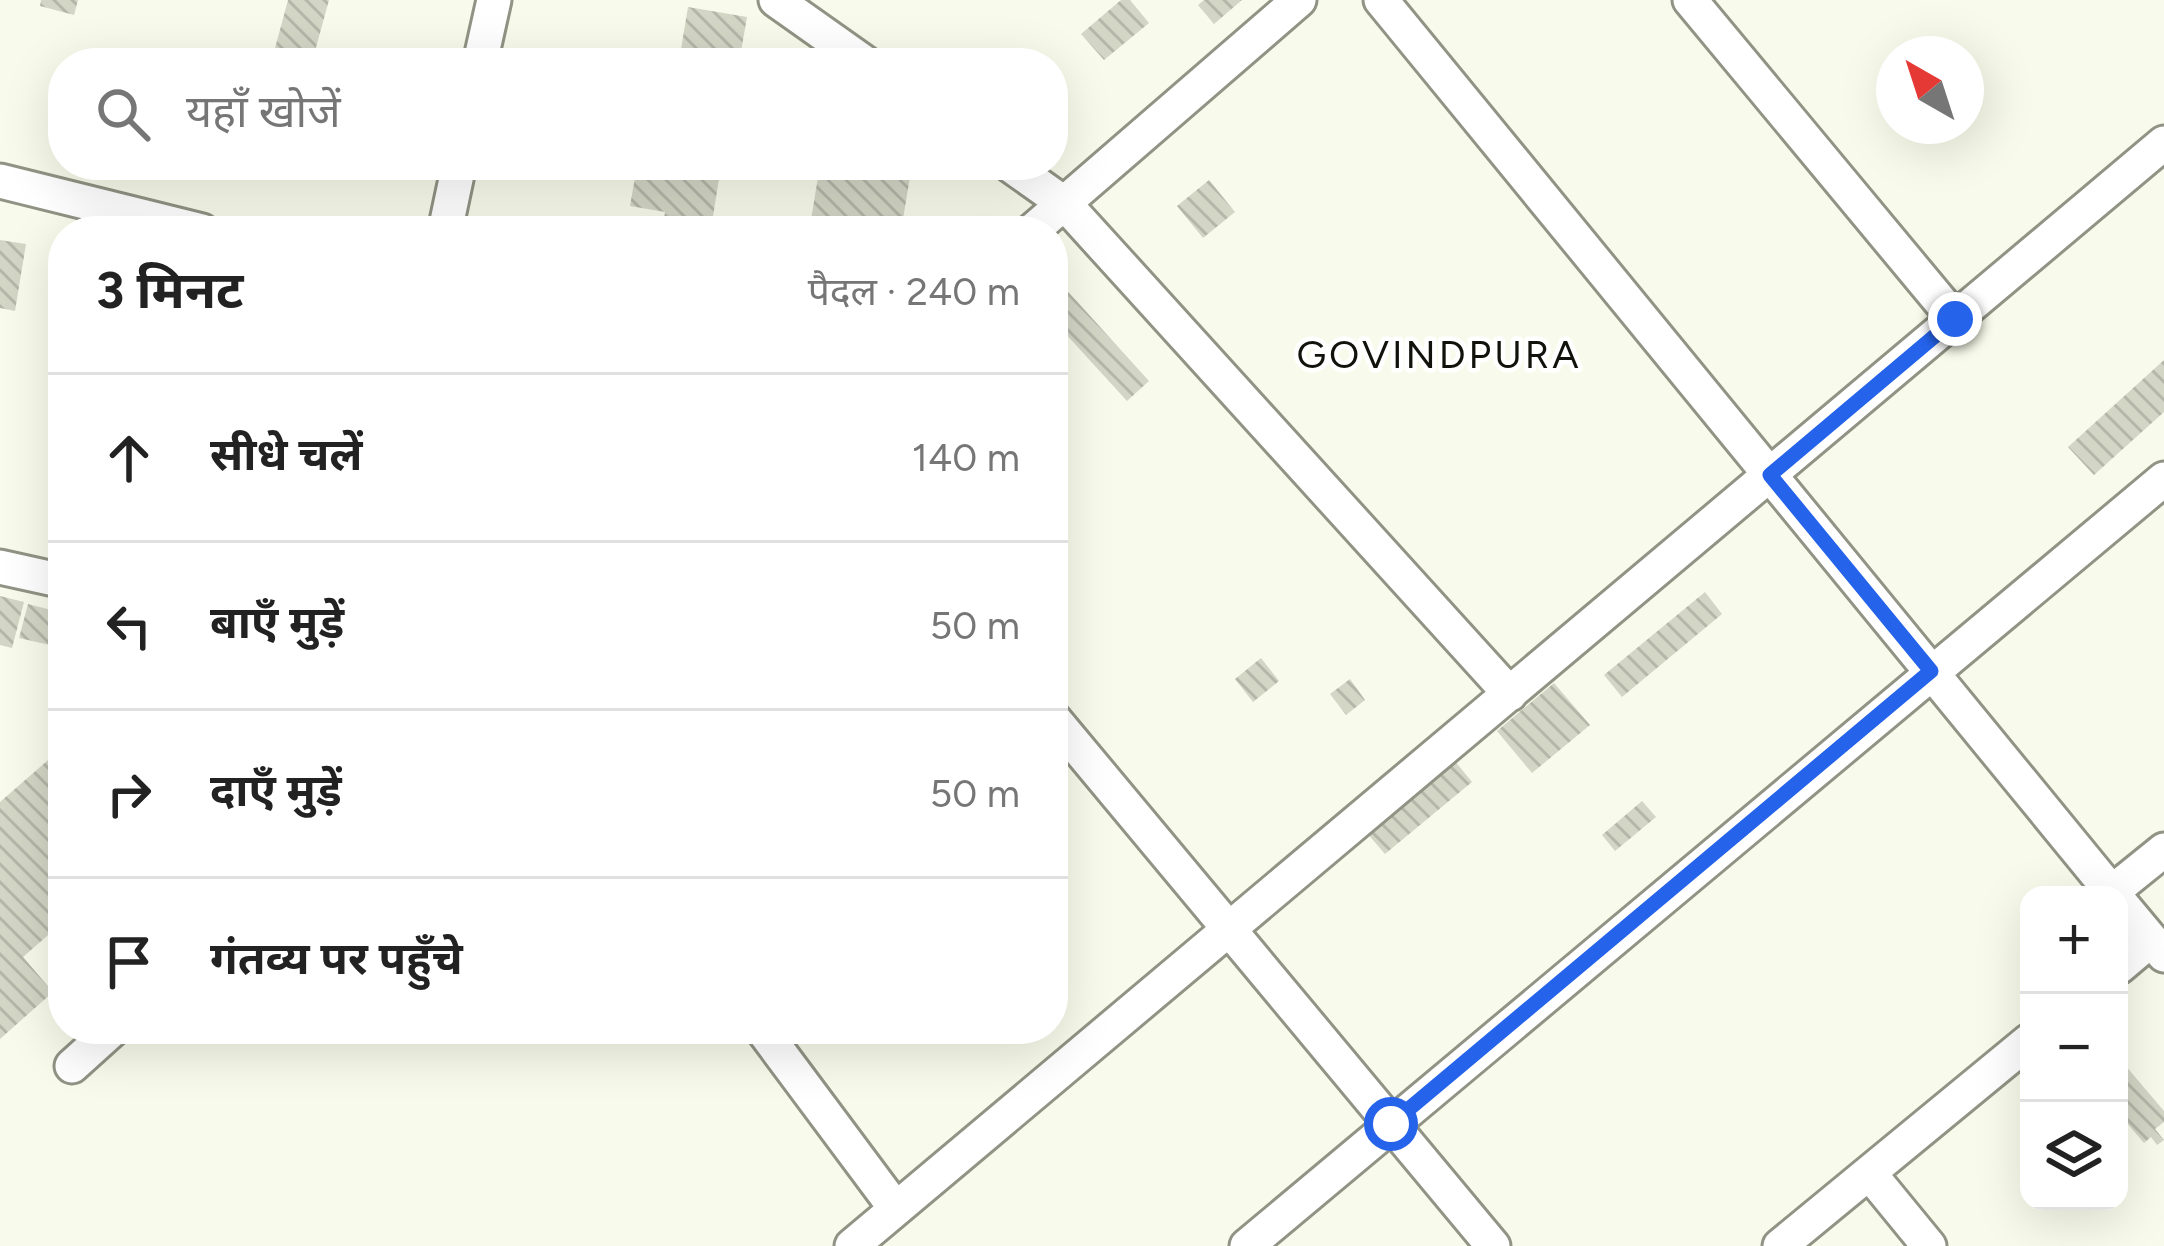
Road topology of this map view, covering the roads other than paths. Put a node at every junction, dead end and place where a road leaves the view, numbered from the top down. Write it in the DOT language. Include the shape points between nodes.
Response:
graph roads {
  1 [pos="494,0"];
  2 [pos="776,0"];
  3 [pos="1299,0"];
  4 [pos="1381,0"];
  5 [pos="1691,0"];
  6 [pos="483,48"];
  7 [pos="844,48"];
  8 [pos="2164,143"];
  9 [pos="456,180"];
  10 [pos="1031,180"];
  11 [pos="0,181"];
  12 [pos="1065,204"];
  13 [pos="141,216"];
  14 [pos="448,216"];
  15 [pos="1050,216"];
  16 [pos="1955,319"];
  17 [pos="1770,475"];
  18 [pos="2164,479"];
  19 [pos="0,567"];
  20 [pos="48,578"];
  21 [pos="1931,671"];
  22 [pos="1510,694"];
  23 [pos="1068,736"];
  24 [pos="2164,850"];
  25 [pos="2107,886"];
  26 [pos="2126,886"];
  27 [pos="2128,911"];
  28 [pos="1229,930"];
  29 [pos="2158,947"];
  30 [pos="2128,962"];
  31 [pos="96,1044"];
  32 [pos="773,1044"];
  33 [pos="2020,1049"];
  34 [pos="72,1066"];
  35 [pos="1391,1124"];
  36 [pos="1870,1174"];
  37 [pos="896,1209"];
  38 [pos="852,1246"];
  39 [pos="1246,1246"];
  40 [pos="1492,1246"];
  41 [pos="1780,1246"];
  42 [pos="1929,1246"];
  1 -- 6 [label="street"];
  2 -- 7 [label="street"];
  3 -- 12 [label="street"];
  4 -- 17 [label="street"];
  5 -- 16 [label="street"];
  8 -- 16 [label="street"];
  9 -- 14 [label="street"];
  10 -- 12 [label="street"];
  11 -- 13 [label="street"];
  12 -- 15 [label="street"];
  12 -- 22 [label="street"];
  16 -- 17 [label="street"];
  17 -- 21 [label="street"];
  17 -- 22 [label="street"];
  18 -- 21 [label="street"];
  19 -- 20 [label="street"];
  21 -- 25 [label="street"];
  21 -- 35 [label="street"];
  22 -- 28 [label="street"];
  23 -- 28 [label="street"];
  24 -- 26 [label="street"];
  27 -- 29 [label="street"];
  28 -- 35 [label="street"];
  28 -- 37 [label="street"];
  29 -- 30 [label="street"];
  31 -- 34 [label="street"];
  32 -- 37 [label="street"];
  33 -- 36 [label="street"];
  35 -- 39 [label="street"];
  35 -- 40 [label="street"];
  36 -- 41 [label="street"];
  36 -- 42 [label="street"];
  37 -- 38 [label="street"];
}
